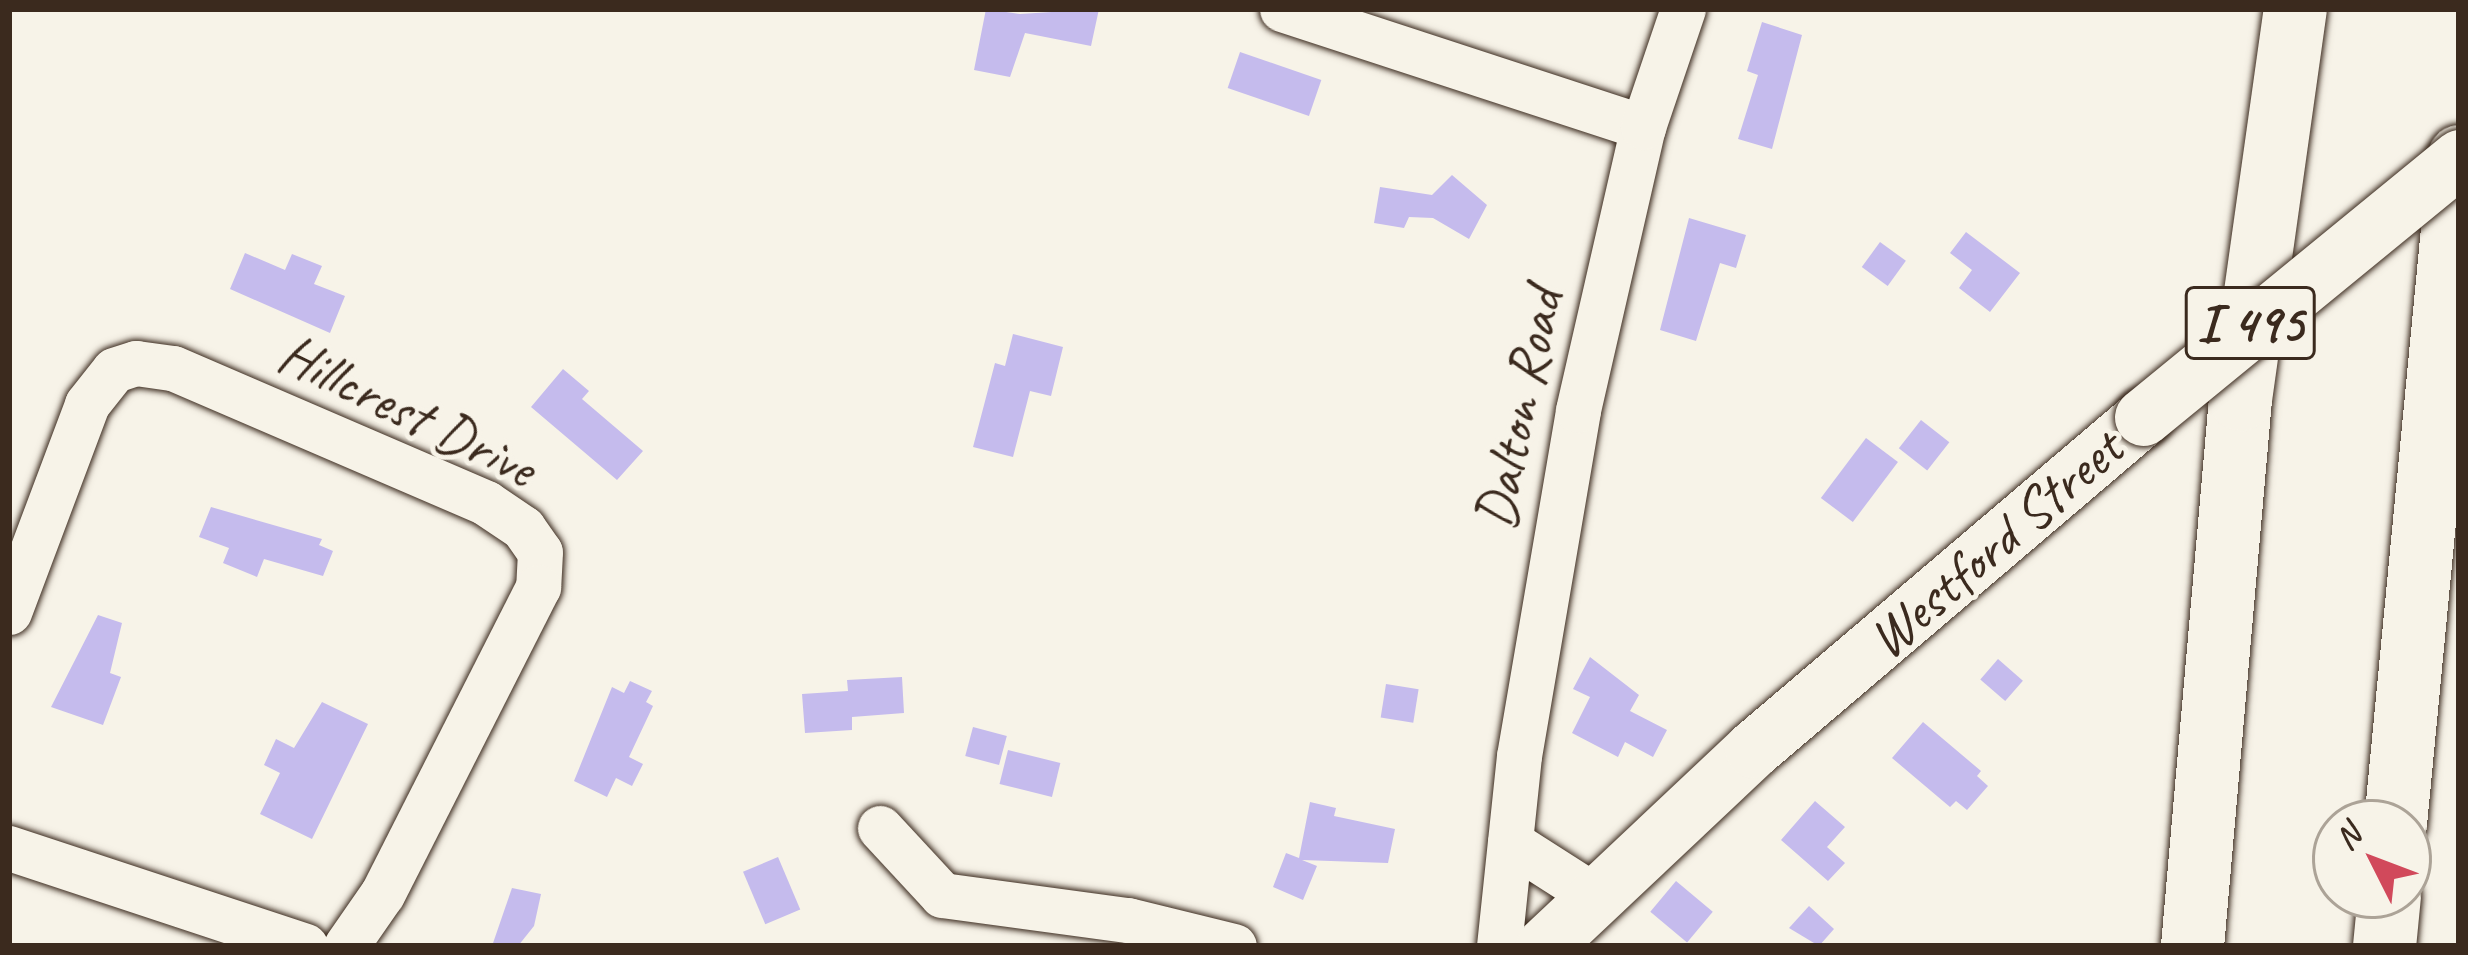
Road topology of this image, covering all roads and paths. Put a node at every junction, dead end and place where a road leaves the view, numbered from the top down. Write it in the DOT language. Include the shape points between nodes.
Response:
graph roads {
  1 [pos="1282,9"];
  2 [pos="1684,9"];
  3 [pos="2295,9"];
  4 [pos="1643,127"];
  5 [pos="2459,157"];
  6 [pos="9,612"];
  7 [pos="2397,799"];
  8 [pos="880,828"];
  9 [pos="1510,842"];
  10 [pos="9,848"];
  11 [pos="1593,895"];
  12 [pos="305,946"];
  13 [pos="346,946"];
  14 [pos="1234,946"];
  15 [pos="1499,946"];
  16 [pos="1544,946"];
  17 [pos="2192,946"];
  1 -- 4 [label="street"];
  2 -- 4 [label="street, Dalton Road"];
  3 -- 17 [label="highway, I 495" via="2240,399"];
  4 -- 9 [label="street, Dalton Road" via="1545,580"];
  5 -- 7 [label="highway"];
  5 -- 11 [label="main road, Westford Street, bridge" via="2143,417"];
  6 -- 13 [label="street, Hillcrest Drive" via="87,404 125,365 173,368 486,503 523,528 540,551 538,587 382,894"];
  8 -- 14 [label="street" via="942,895 1128,920"];
  9 -- 11 [label="street"];
  9 -- 15 [label="street, Dalton Road"];
  10 -- 12 [label="street"];
  11 -- 16 [label="main road, Westford Street"];
}
